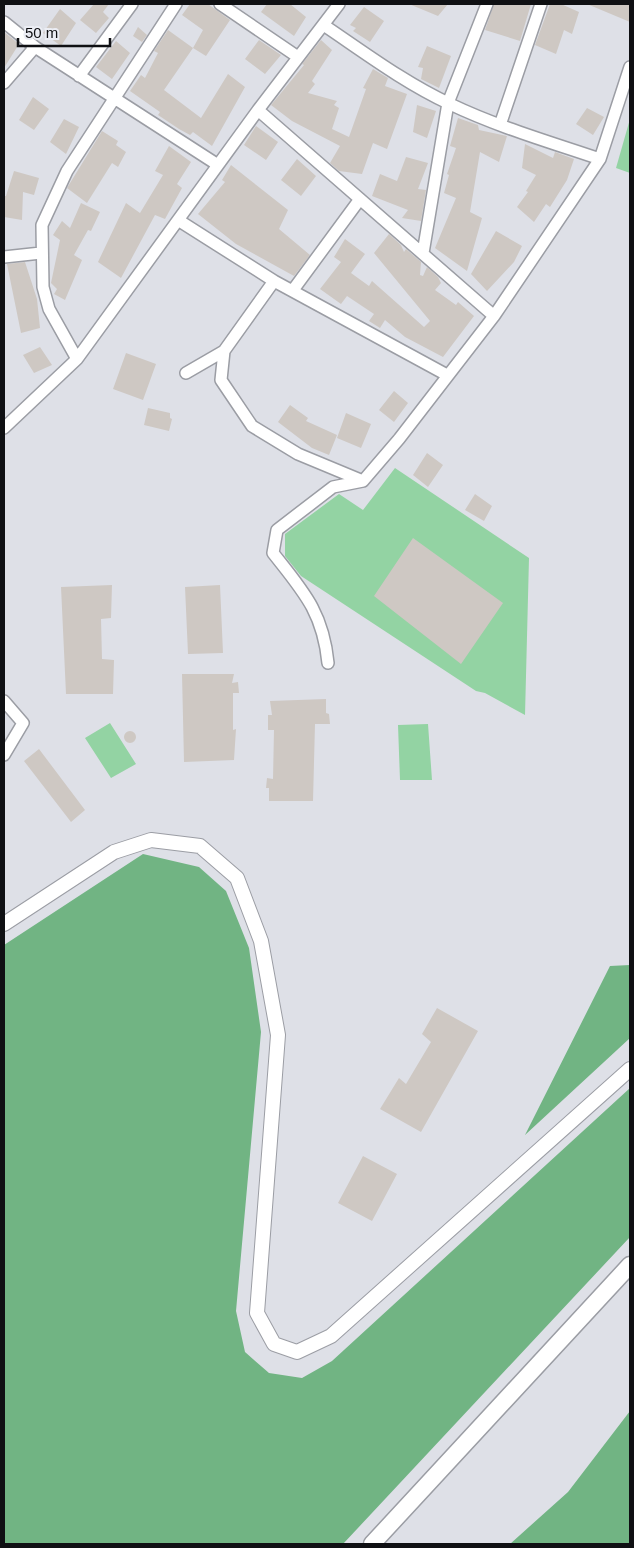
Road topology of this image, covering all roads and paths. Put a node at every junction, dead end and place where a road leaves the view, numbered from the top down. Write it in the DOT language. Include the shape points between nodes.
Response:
graph roads {
  1 [pos="132,4"];
  2 [pos="176,4"];
  3 [pos="220,4"];
  4 [pos="339,4"];
  5 [pos="487,4"];
  6 [pos="541,4"];
  7 [pos="4,22"];
  8 [pos="324,26"];
  9 [pos="35,47"];
  10 [pos="298,57"];
  11 [pos="630,67"];
  12 [pos="79,76"];
  13 [pos="4,83"];
  14 [pos="113,98"];
  15 [pos="448,103"];
  16 [pos="258,110"];
  17 [pos="500,125"];
  18 [pos="600,158"];
  19 [pos="218,165"];
  20 [pos="360,199"];
  21 [pos="178,220"];
  22 [pos="41,253"];
  23 [pos="423,253"];
  24 [pos="4,257"];
  25 [pos="274,281"];
  26 [pos="293,290"];
  27 [pos="494,316"];
  28 [pos="224,351"];
  29 [pos="77,359"];
  30 [pos="186,372"];
  31 [pos="447,375"];
  32 [pos="4,428"];
  33 [pos="363,481"];
  34 [pos="328,663"];
  35 [pos="4,701"];
  36 [pos="4,755"];
  37 [pos="4,924"];
  38 [pos="630,1069"];
  39 [pos="630,1265"];
  40 [pos="372,1544"];
  1 -- 12 [label="street"];
  2 -- 14 [label="street"];
  3 -- 10 [label="street"];
  4 -- 8 [label="street"];
  5 -- 15 [label="street"];
  6 -- 17 [label="street"];
  7 -- 9 [label="street"];
  8 -- 10 [label="street"];
  8 -- 15 [label="street" via="404,79"];
  9 -- 12 [label="street"];
  9 -- 13 [label="street"];
  10 -- 16 [label="street"];
  11 -- 18 [label="street"];
  12 -- 14 [label="street"];
  14 -- 19 [label="street"];
  14 -- 22 [label="street" via="66,171 42,225"];
  15 -- 17 [label="street"];
  15 -- 23 [label="street"];
  16 -- 19 [label="street"];
  16 -- 20 [label="street"];
  17 -- 18 [label="street"];
  18 -- 27 [label="street"];
  19 -- 21 [label="street"];
  20 -- 23 [label="street"];
  20 -- 26 [label="street"];
  21 -- 25 [label="street"];
  21 -- 29 [label="street"];
  22 -- 24 [label="street"];
  22 -- 29 [label="street" via="43,287 49,309"];
  23 -- 27 [label="street"];
  25 -- 26 [label="street"];
  25 -- 28 [label="street"];
  26 -- 31 [label="street"];
  27 -- 31 [label="street"];
  28 -- 30 [label="street"];
  28 -- 33 [label="street" via="221,380 252,426 298,454"];
  29 -- 32 [label="street"];
  31 -- 33 [label="street"];
  33 -- 34 [label="street" via="333,487 277,530 273,553 311,602 326,642"];
  35 -- 36 [label="street" via="23,724"];
  37 -- 38 [label="street" via="114,852 151,840 200,846 236,878 261,941 278,1035 257,1313 274,1344 297,1352 331,1336"];
  39 -- 40 [label="main road"];
}
